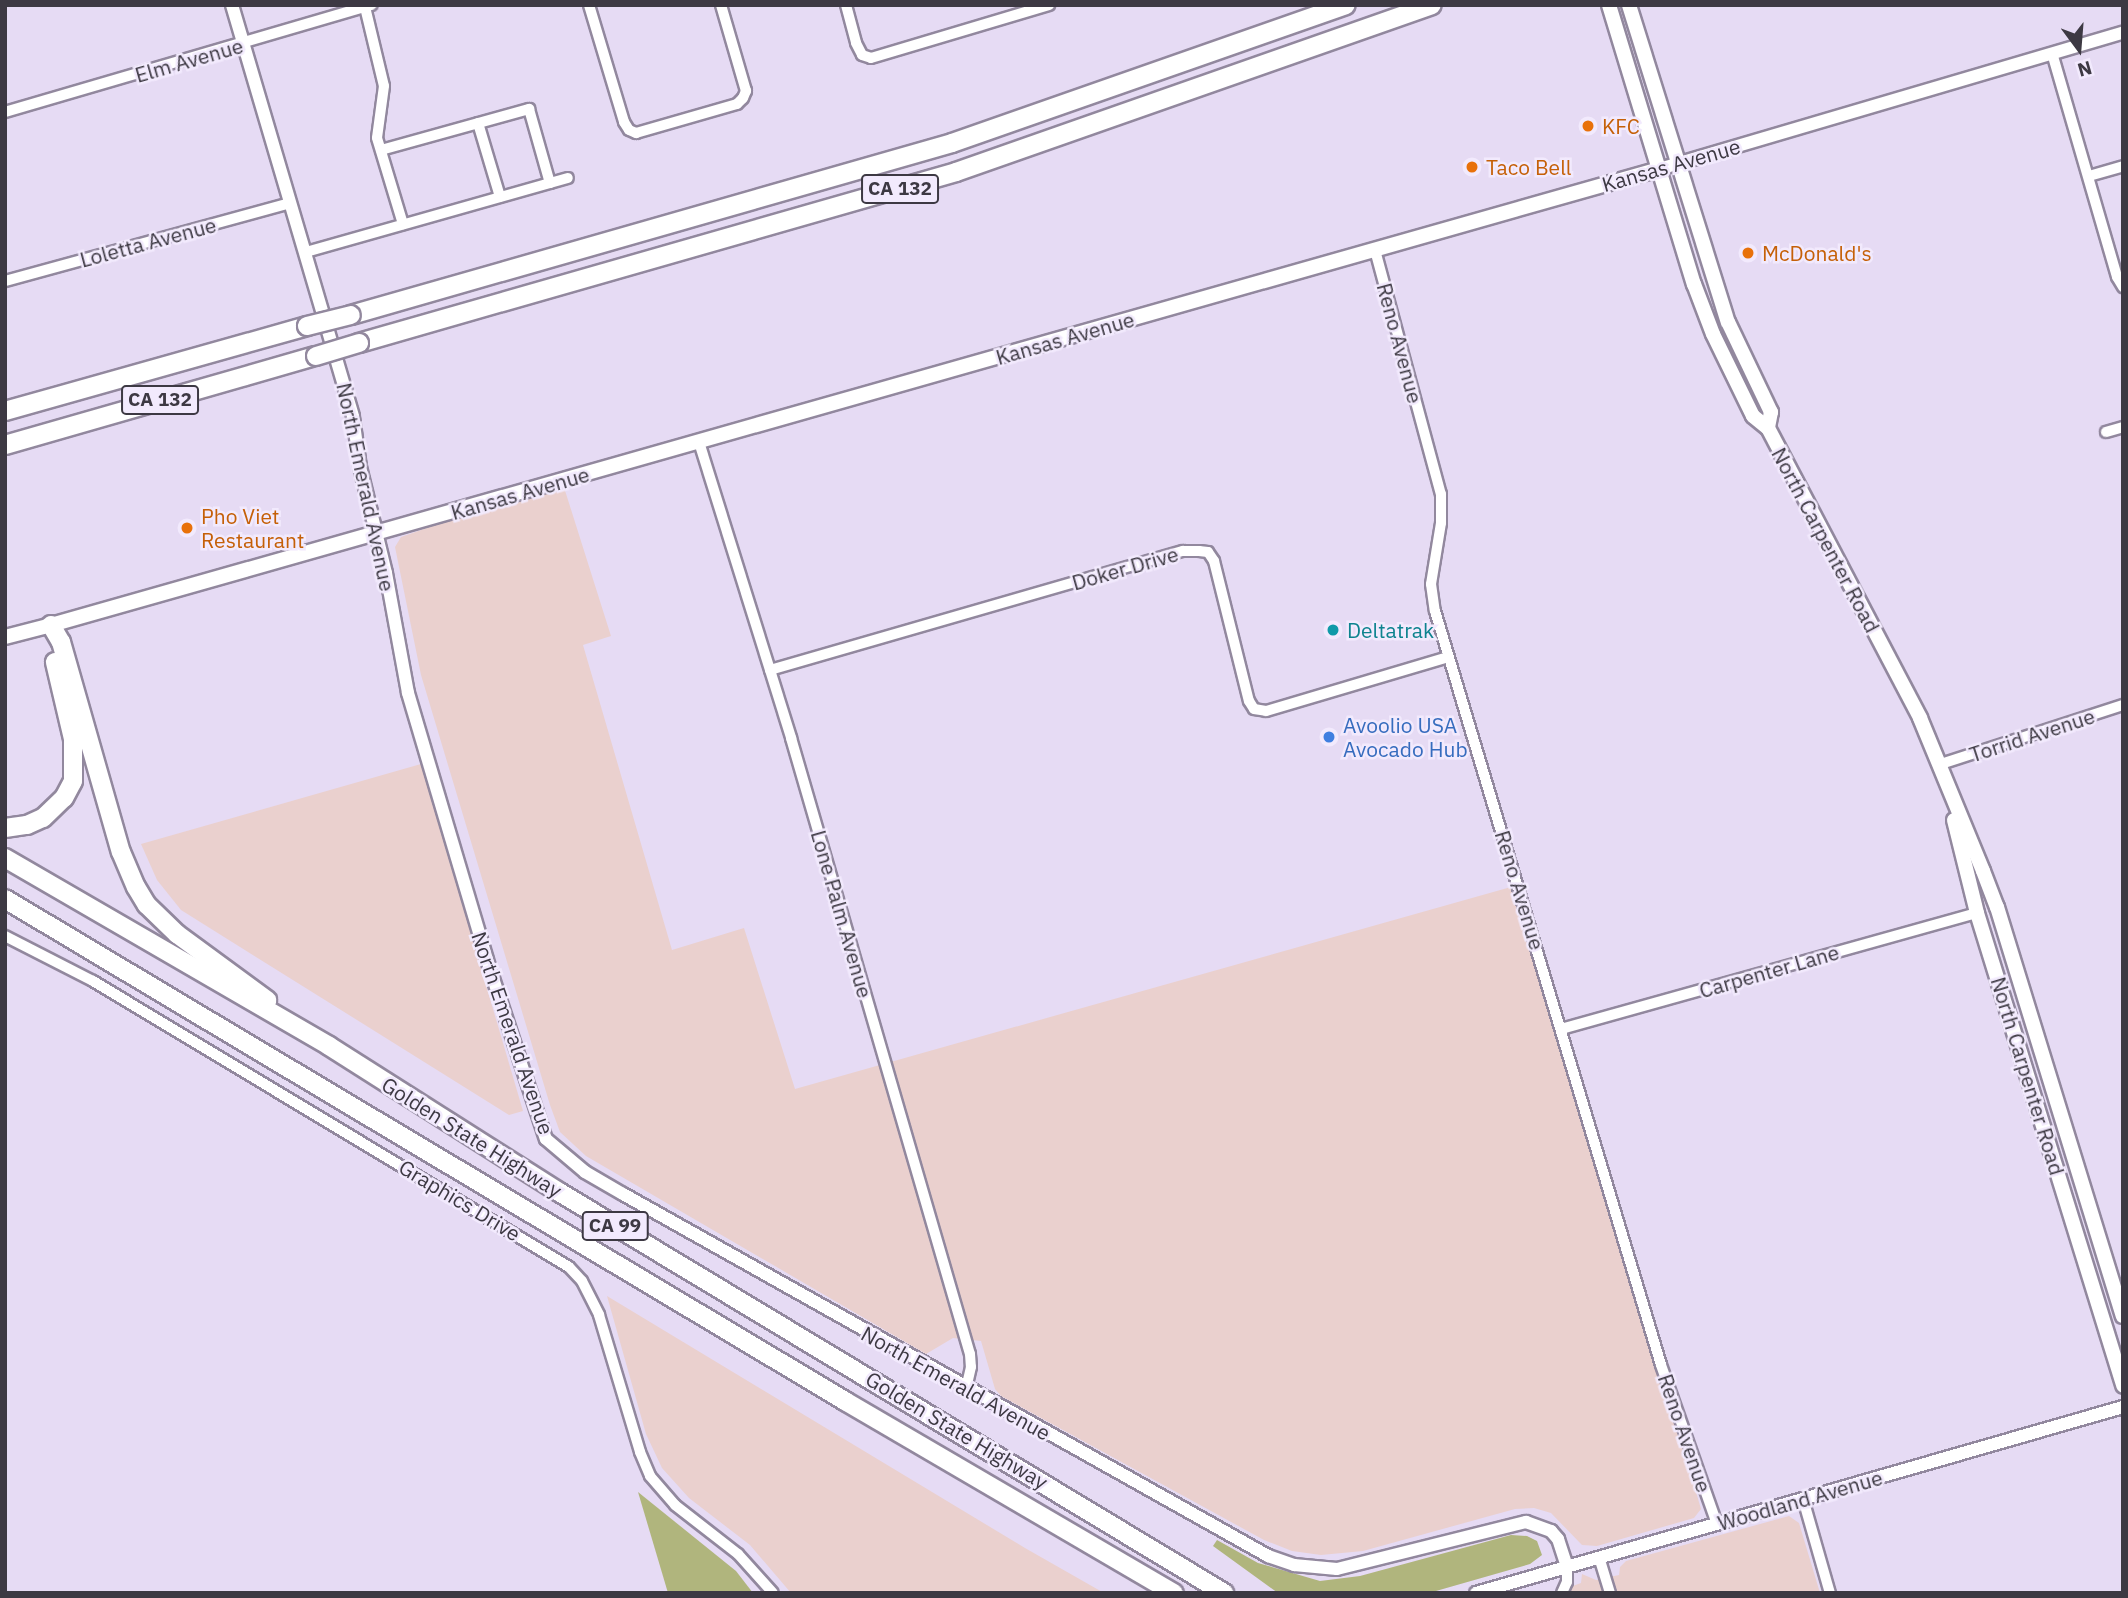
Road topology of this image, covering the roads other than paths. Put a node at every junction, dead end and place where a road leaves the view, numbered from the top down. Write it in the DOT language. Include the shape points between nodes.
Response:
graph roads {
  1 [pos="233,5"];
  2 [pos="589,5"];
  3 [pos="721,5"];
  4 [pos="846,5"];
  5 [pos="1049,5"];
  6 [pos="1345,5"];
  7 [pos="1432,5"];
  8 [pos="1609,5"];
  9 [pos="1629,5"];
  10 [pos="368,6"];
  11 [pos="2123,32"];
  12 [pos="243,45"];
  13 [pos="2052,53"];
  14 [pos="5,113"];
  15 [pos="478,123"];
  16 [pos="381,150"];
  17 [pos="1677,163"];
  18 [pos="2123,166"];
  19 [pos="1659,169"];
  20 [pos="2089,176"];
  21 [pos="568,178"];
  22 [pos="550,183"];
  23 [pos="500,197"];
  24 [pos="290,203"];
  25 [pos="403,224"];
  26 [pos="1375,250"];
  27 [pos="306,252"];
  28 [pos="5,281"];
  29 [pos="2123,287"];
  30 [pos="159,367"];
  31 [pos="5,404"];
  32 [pos="5,411"];
  33 [pos="2123,427"];
  34 [pos="1768,428"];
  35 [pos="2106,432"];
  36 [pos="699,442"];
  37 [pos="5,445"];
  38 [pos="374,535"];
  39 [pos="51,625"];
  40 [pos="5,637"];
  41 [pos="1448,657"];
  42 [pos="770,670"];
  43 [pos="2123,705"];
  44 [pos="1941,765"];
  45 [pos="5,828"];
  46 [pos="5,858"];
  47 [pos="5,899"];
  48 [pos="1977,913"];
  49 [pos="5,936"];
  50 [pos="2034,1027"];
  51 [pos="1561,1029"];
  52 [pos="329,1046"];
  53 [pos="2035,1099"];
  54 [pos="2084,1189"];
  55 [pos="2123,1316"];
  56 [pos="2123,1386"];
  57 [pos="966,1388"];
  58 [pos="2123,1406"];
  59 [pos="1803,1499"];
  60 [pos="1717,1524"];
  61 [pos="1599,1558"];
  62 [pos="1567,1566"];
  63 [pos="773,1593"];
  64 [pos="1174,1593"];
  65 [pos="1224,1593"];
  66 [pos="1476,1593"];
  67 [pos="1562,1593"];
  68 [pos="1610,1593"];
  69 [pos="1830,1593"];
  1 -- 12 [label="street, North Emerald Avenue"];
  2 -- 3 [label="street" via="624,122 636,132 737,104 743,98 746,90"];
  4 -- 5 [label="street" via="856,43 862,55 871,58"];
  6 -- 30 [label="highway, CA 132, bridge" via="952,143"];
  7 -- 37 [label="highway, CA 132, bridge" via="945,175"];
  8 -- 19 [label="main road, North Carpenter Road"];
  9 -- 17 [label="main road, North Carpenter Road"];
  10 -- 12 [label="street, Elm Avenue"];
  10 -- 16 [label="street" via="384,86 376,128"];
  11 -- 13 [label="street, Kansas Avenue"];
  12 -- 14 [label="street, Elm Avenue"];
  12 -- 24 [label="street, North Emerald Avenue"];
  13 -- 17 [label="street, Kansas Avenue"];
  13 -- 20 [label="street"];
  15 -- 16 [label="street"];
  15 -- 22 [label="street" via="529,109"];
  15 -- 23 [label="street"];
  16 -- 25 [label="street"];
  17 -- 19 [label="street, Kansas Avenue"];
  17 -- 34 [label="main road, North Carpenter Road" via="1728,322 1771,412"];
  18 -- 20 [label="street"];
  19 -- 26 [label="main road, Kansas Avenue"];
  19 -- 34 [label="main road, North Carpenter Road" via="1713,334 1753,416"];
  20 -- 29 [label="street"];
  21 -- 22 [label="street"];
  22 -- 23 [label="street"];
  23 -- 25 [label="street"];
  24 -- 27 [label="street, North Emerald Avenue"];
  24 -- 28 [label="street, Loletta Avenue"];
  25 -- 27 [label="street"];
  26 -- 36 [label="main road, Kansas Avenue"];
  26 -- 41 [label="street, Reno Avenue" via="1441,494 1431,584"];
  27 -- 38 [label="street, North Emerald Avenue" via="353,417"];
  30 -- 31 [label="highway, CA 132"];
  30 -- 32 [label="highway"];
  33 -- 35 [label="street"];
  34 -- 44 [label="main road, North Carpenter Road"];
  36 -- 38 [label="main road, Kansas Avenue"];
  36 -- 42 [label="street, Lone Palm Avenue"];
  38 -- 39 [label="main road, Kansas Avenue"];
  38 -- 57 [label="street, North Emerald Avenue" via="415,716 545,1139 585,1172"];
  39 -- 40 [label="main road, Kansas Avenue"];
  39 -- 45 [label="highway" via="50,645 74,739 73,781 64,799 43,818"];
  39 -- 52 [label="highway" via="61,642 124,860 147,905 177,934"];
  41 -- 42 [label="street, Doker Drive" via="1266,711 1255,709 1249,701 1214,561 1208,552 1183,551"];
  41 -- 51 [label="street, Reno Avenue"];
  42 -- 57 [label="street, Lone Palm Avenue" via="970,1354"];
  43 -- 44 [label="street, Torrid Avenue"];
  44 -- 48 [label="main road, North Carpenter Road"];
  44 -- 50 [label="main road, North Carpenter Road" via="1997,907"];
  46 -- 52 [label="highway, Golden State Highway / CA 99"];
  47 -- 64 [label="highway, Golden State Highway / CA 99"];
  48 -- 50 [label="main road" via="1992,920 2016,1003"];
  48 -- 51 [label="street, Carpenter Lane"];
  48 -- 53 [label="main road, North Carpenter Road"];
  49 -- 63 [label="street, Graphics Drive" via="93,981 569,1267 582,1281 599,1315 650,1476 675,1505 738,1554"];
  50 -- 54 [label="main road, North Carpenter Road"];
  51 -- 60 [label="street, Reno Avenue" via="1659,1356"];
  52 -- 65 [label="highway, Golden State Highway / CA 99" via="559,1192"];
  53 -- 54 [label="main road" via="2046,1105 2064,1164"];
  53 -- 56 [label="main road, North Carpenter Road"];
  54 -- 55 [label="main road, North Carpenter Road"];
  57 -- 62 [label="street, North Emerald Avenue" via="1279,1561 1322,1569 1354,1566 1526,1522 1551,1531"];
  58 -- 59 [label="street, Woodland Avenue"];
  59 -- 60 [label="street, Woodland Avenue"];
  59 -- 69 [label="street"];
  60 -- 61 [label="street, Woodland Avenue"];
  61 -- 62 [label="street, Woodland Avenue"];
  61 -- 68 [label="street"];
  62 -- 66 [label="street, Woodland Avenue"];
  62 -- 67 [label="street"];
}
